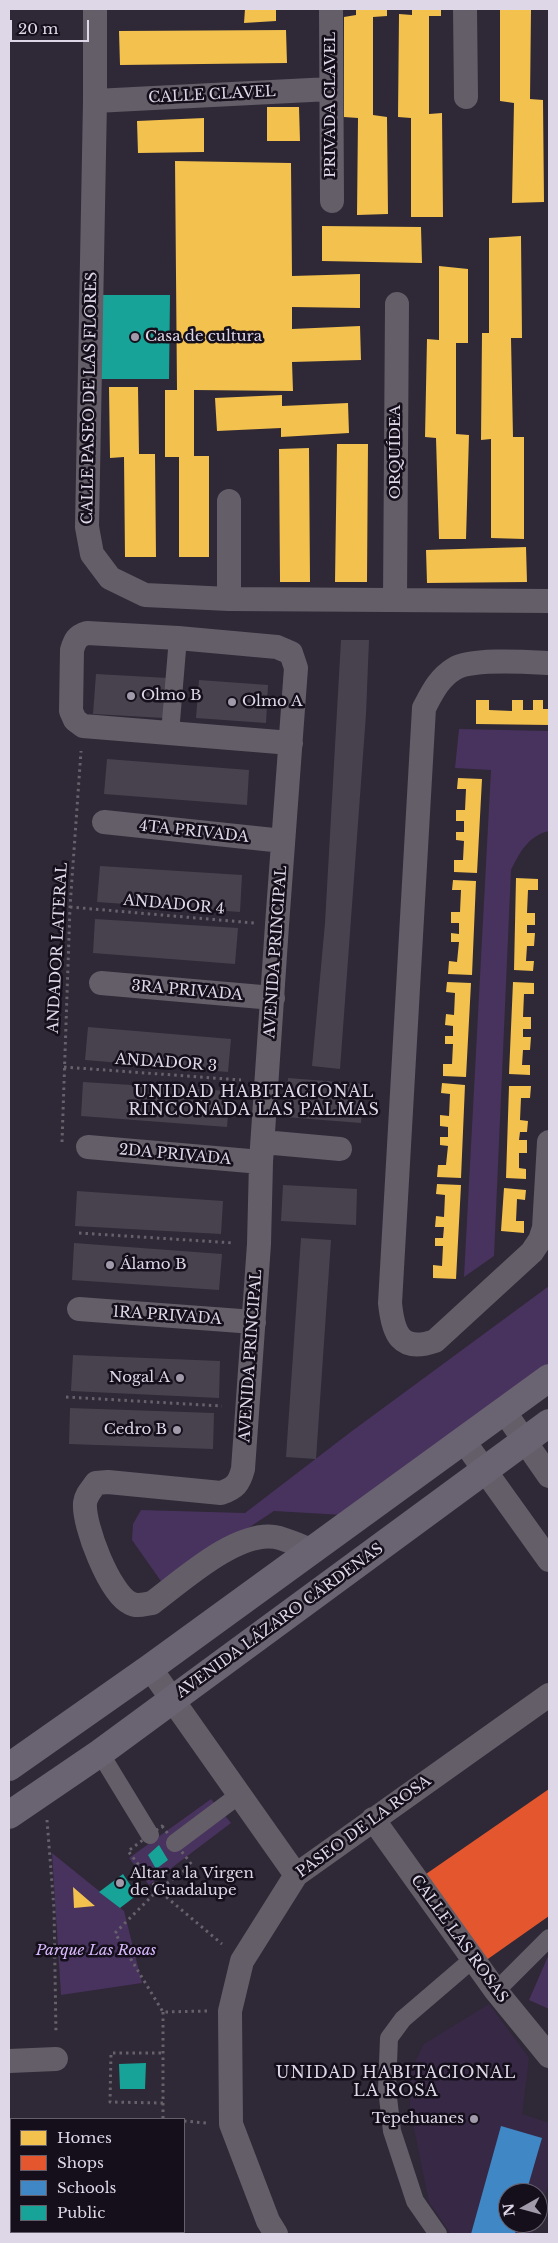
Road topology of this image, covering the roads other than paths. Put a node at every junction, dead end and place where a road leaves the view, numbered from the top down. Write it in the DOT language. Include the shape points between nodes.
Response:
graph roads {
  1 [pos="95,9"];
  2 [pos="331,9"];
  3 [pos="465,9"];
  4 [pos="330,89"];
  5 [pos="466,97"];
  6 [pos="95,101"];
  7 [pos="332,201"];
  8 [pos="397,304"];
  9 [pos="229,501"];
  10 [pos="229,599"];
  11 [pos="395,600"];
  12 [pos="549,601"];
  13 [pos="178,638"];
  14 [pos="549,663"];
  15 [pos="170,733"];
  16 [pos="291,744"];
  17 [pos="104,822"];
  18 [pos="284,841"];
  19 [pos="101,983"];
  20 [pos="272,998"];
  21 [pos="549,1142"];
  22 [pos="88,1147"];
  23 [pos="340,1149"];
  24 [pos="262,1152"];
  25 [pos="79,1309"];
  26 [pos="254,1322"];
  27 [pos="549,1378"];
  28 [pos="504,1411"];
  29 [pos="549,1423"];
  30 [pos="463,1440"];
  31 [pos="525,1441"];
  32 [pos="485,1470"];
  33 [pos="549,1476"];
  34 [pos="311,1550"];
  35 [pos="549,1560"];
  36 [pos="150,1668"];
  37 [pos="549,1695"];
  38 [pos="173,1700"];
  39 [pos="100,1753"];
  40 [pos="9,1767"];
  41 [pos="239,1795"];
  42 [pos="9,1815"];
  43 [pos="373,1819"];
  44 [pos="150,1835"];
  45 [pos="175,1843"];
  46 [pos="296,1875"];
  47 [pos="549,1938"];
  48 [pos="473,1959"];
  49 [pos="496,1991"];
  50 [pos="549,2056"];
  51 [pos="56,2059"];
  52 [pos="9,2061"];
  53 [pos="276,2234"];
  54 [pos="438,2234"];
  1 -- 6 [label="street, CALLE PASEO DE LAS FLORES"];
  2 -- 4 [label="street, PRIVADA CLAVEL"];
  3 -- 5 [label="street"];
  4 -- 6 [label="street, CALLE CLAVEL"];
  4 -- 7 [label="street, PRIVADA CLAVEL"];
  6 -- 10 [label="street, CALLE PASEO DE LAS FLORES" via="87,526 92,554 110,578 145,595"];
  8 -- 11 [label="street, ORQUÍDEA"];
  9 -- 10 [label="street"];
  10 -- 11 [label="street, CALLE PASEO DE LAS FLORES"];
  11 -- 12 [label="street, CALLE PASEO DE LAS FLORES"];
  13 -- 15 [label="street"];
  13 -- 15 [label="street, AVENIDA PRINCIPAL" via="87,633 77,637 72,650 71,711 75,720 84,726"];
  13 -- 16 [label="street, AVENIDA PRINCIPAL" via="277,647 292,653 296,668"];
  14 -- 21 [label="street" via="492,661 455,668 435,685 424,708 390,1302 392,1323 399,1337 409,1344 423,1345 435,1341 532,1252 544,1228"];
  15 -- 16 [label="street"];
  16 -- 18 [label="street, AVENIDA PRINCIPAL"];
  17 -- 18 [label="street, 4TA PRIVADA"];
  18 -- 20 [label="street, AVENIDA PRINCIPAL"];
  19 -- 20 [label="street, 3RA PRIVADA"];
  20 -- 24 [label="street, AVENIDA PRINCIPAL"];
  22 -- 24 [label="street, 2DA PRIVADA"];
  23 -- 24 [label="street, 2DA PRIVADA"];
  24 -- 26 [label="street, AVENIDA PRINCIPAL"];
  25 -- 26 [label="street, 1RA PRIVADA"];
  26 -- 34 [label="street, AVENIDA PRINCIPAL" via="243,1470 236,1487 222,1493 96,1483 85,1503 86,1517 94,1549 117,1590 128,1603 138,1606 152,1602 227,1548 249,1539 274,1537"];
  27 -- 28 [label="main road"];
  28 -- 30 [label="main road"];
  28 -- 31 [label="street"];
  29 -- 31 [label="main road, AVENIDA LÁZARO CÁRDENAS"];
  30 -- 32 [label="street"];
  30 -- 34 [label="main road"];
  31 -- 32 [label="main road, AVENIDA LÁZARO CÁRDENAS"];
  31 -- 33 [label="street"];
  32 -- 35 [label="street"];
  32 -- 38 [label="main road, AVENIDA LÁZARO CÁRDENAS"];
  34 -- 36 [label="main road"];
  36 -- 38 [label="street"];
  36 -- 40 [label="main road"];
  37 -- 43 [label="street, PASEO DE LA ROSA"];
  38 -- 39 [label="main road, AVENIDA LÁZARO CÁRDENAS"];
  38 -- 41 [label="street"];
  39 -- 42 [label="main road, AVENIDA LÁZARO CÁRDENAS"];
  39 -- 44 [label="street"];
  41 -- 45 [label="street"];
  41 -- 46 [label="street"];
  43 -- 46 [label="street, PASEO DE LA ROSA"];
  43 -- 48 [label="street, CALLE LAS ROSAS"];
  46 -- 53 [label="street, PASEO DE LA ROSA" via="242,1961 230,2011 231,2124"];
  47 -- 49 [label="street"];
  48 -- 49 [label="street, CALLE LAS ROSAS"];
  48 -- 54 [label="street" via="403,2019 389,2038 387,2089 392,2131 415,2201"];
  49 -- 50 [label="street, CALLE LAS ROSAS"];
  51 -- 52 [label="street"];
}
